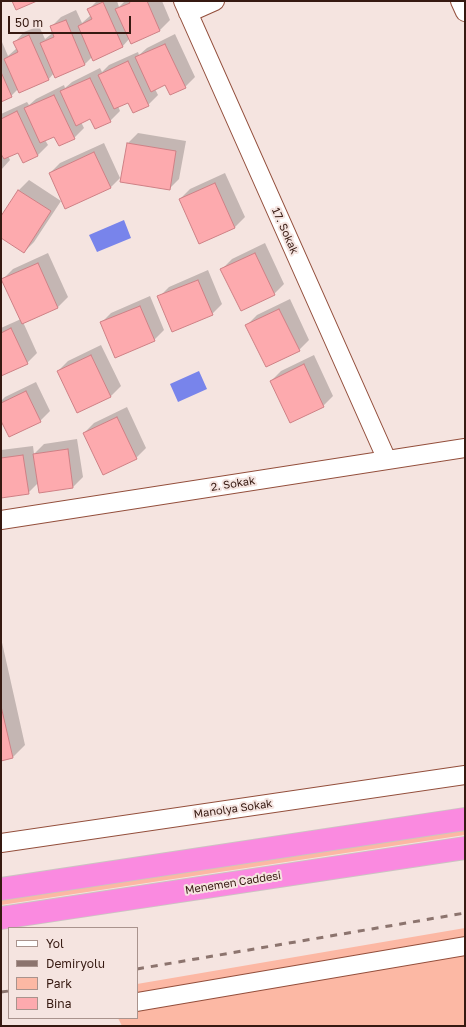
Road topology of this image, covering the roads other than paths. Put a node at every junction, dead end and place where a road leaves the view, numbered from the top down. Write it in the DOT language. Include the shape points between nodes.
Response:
graph roads {
  1 [pos="215,1"];
  2 [pos="460,1"];
  3 [pos="186,7"];
  4 [pos="465,12"];
  5 [pos="465,448"];
  6 [pos="387,460"];
  7 [pos="1,520"];
  8 [pos="465,775"];
  9 [pos="465,819"];
  10 [pos="1,843"];
  11 [pos="465,848"];
  12 [pos="1,889"];
  13 [pos="1,918"];
  14 [pos="465,946"];
  15 [pos="138,1002"];
  1 -- 3 [label="street"];
  2 -- 4 [label="street"];
  3 -- 6 [label="street, 17. Sokak"];
  5 -- 6 [label="street, 2. Sokak"];
  6 -- 7 [label="street, 2. Sokak"];
  8 -- 10 [label="street, Manolya Sokak"];
  9 -- 12 [label="highway"];
  11 -- 13 [label="highway, Menemen Caddesi"];
  14 -- 15 [label="street"];
}
